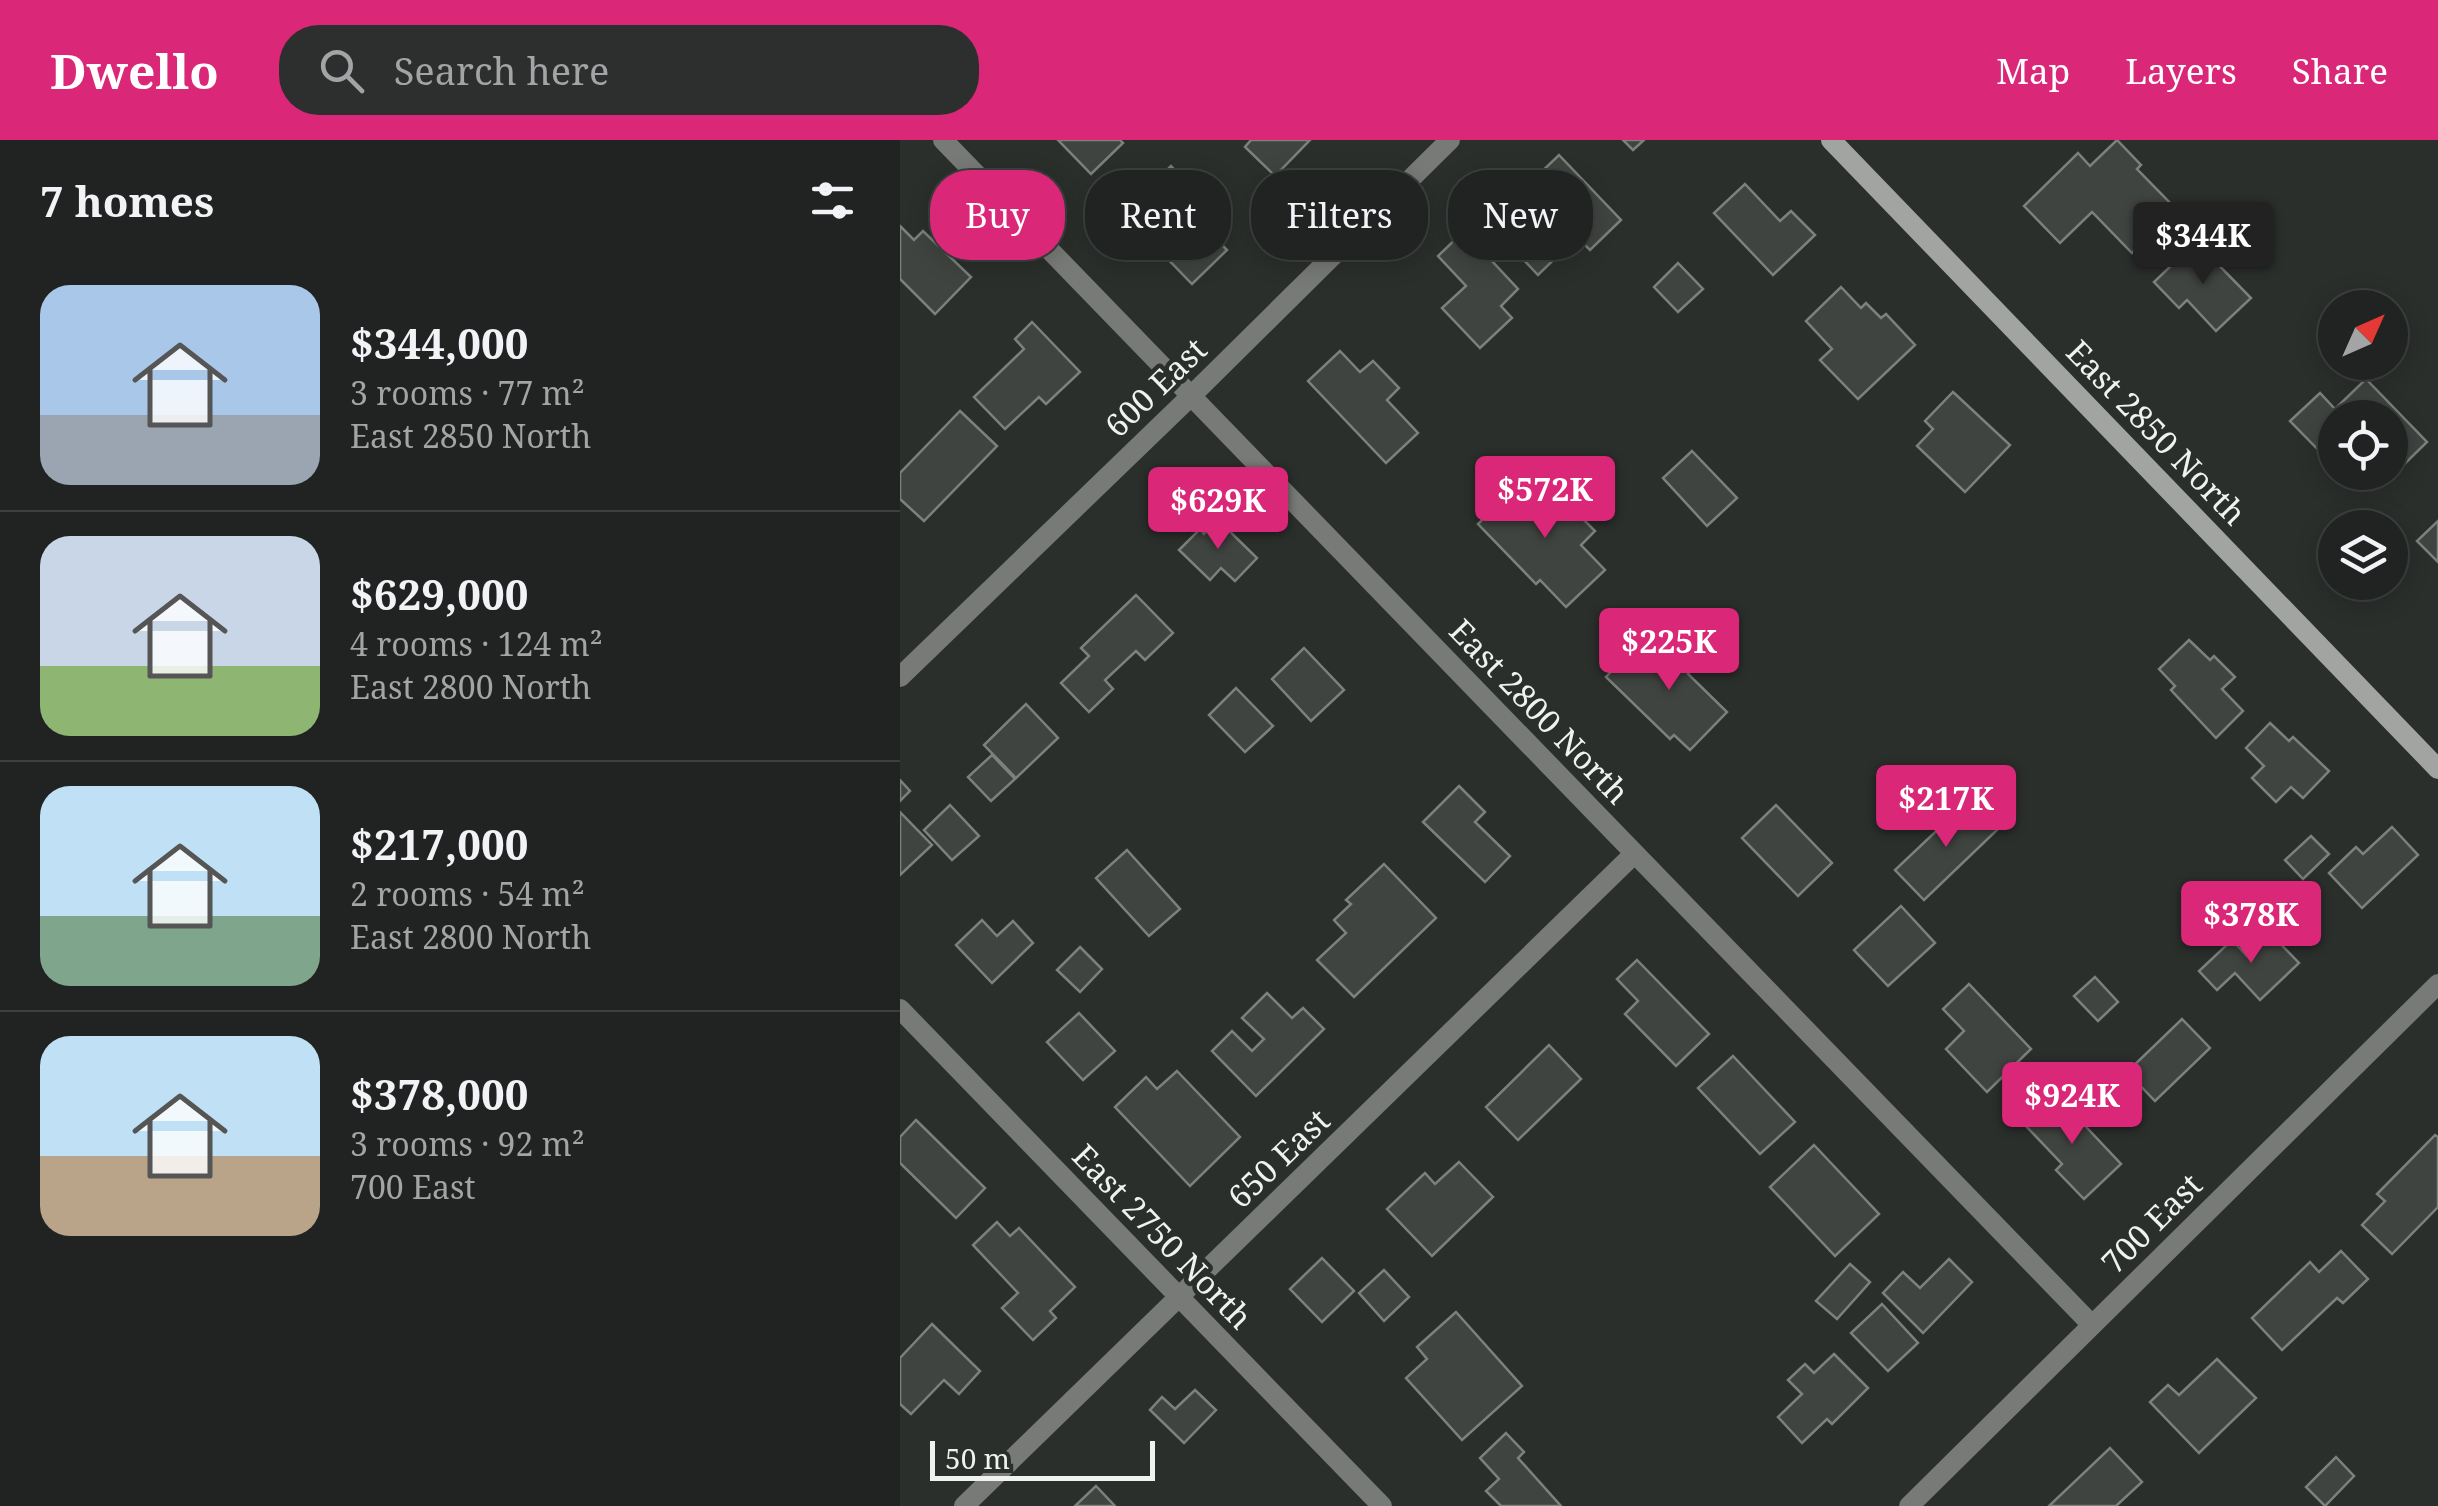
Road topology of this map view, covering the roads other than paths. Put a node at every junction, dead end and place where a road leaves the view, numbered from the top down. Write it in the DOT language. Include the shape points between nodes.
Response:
graph roads {
  1 [pos="944,140"];
  2 [pos="1450,140"];
  3 [pos="1831,140"];
  4 [pos="1192,396"];
  5 [pos="900,677"];
  6 [pos="2438,769"];
  7 [pos="1634,854"];
  8 [pos="2438,984"];
  9 [pos="900,1008"];
  10 [pos="1179,1298"];
  11 [pos="2092,1325"];
  12 [pos="964,1506"];
  13 [pos="1382,1506"];
  14 [pos="1908,1506"];
  1 -- 4 [label="street, East 2800 North"];
  2 -- 4 [label="street, 600 East"];
  3 -- 6 [label="street, East 2850 North"];
  4 -- 5 [label="street, 600 East"];
  4 -- 7 [label="street, East 2800 North"];
  7 -- 10 [label="street, 650 East"];
  7 -- 11 [label="street, East 2800 North"];
  8 -- 11 [label="street, 700 East"];
  9 -- 10 [label="street, East 2750 North"];
  10 -- 12 [label="street, 650 East"];
  10 -- 13 [label="street, East 2750 North"];
  11 -- 14 [label="street, 700 East"];
}
